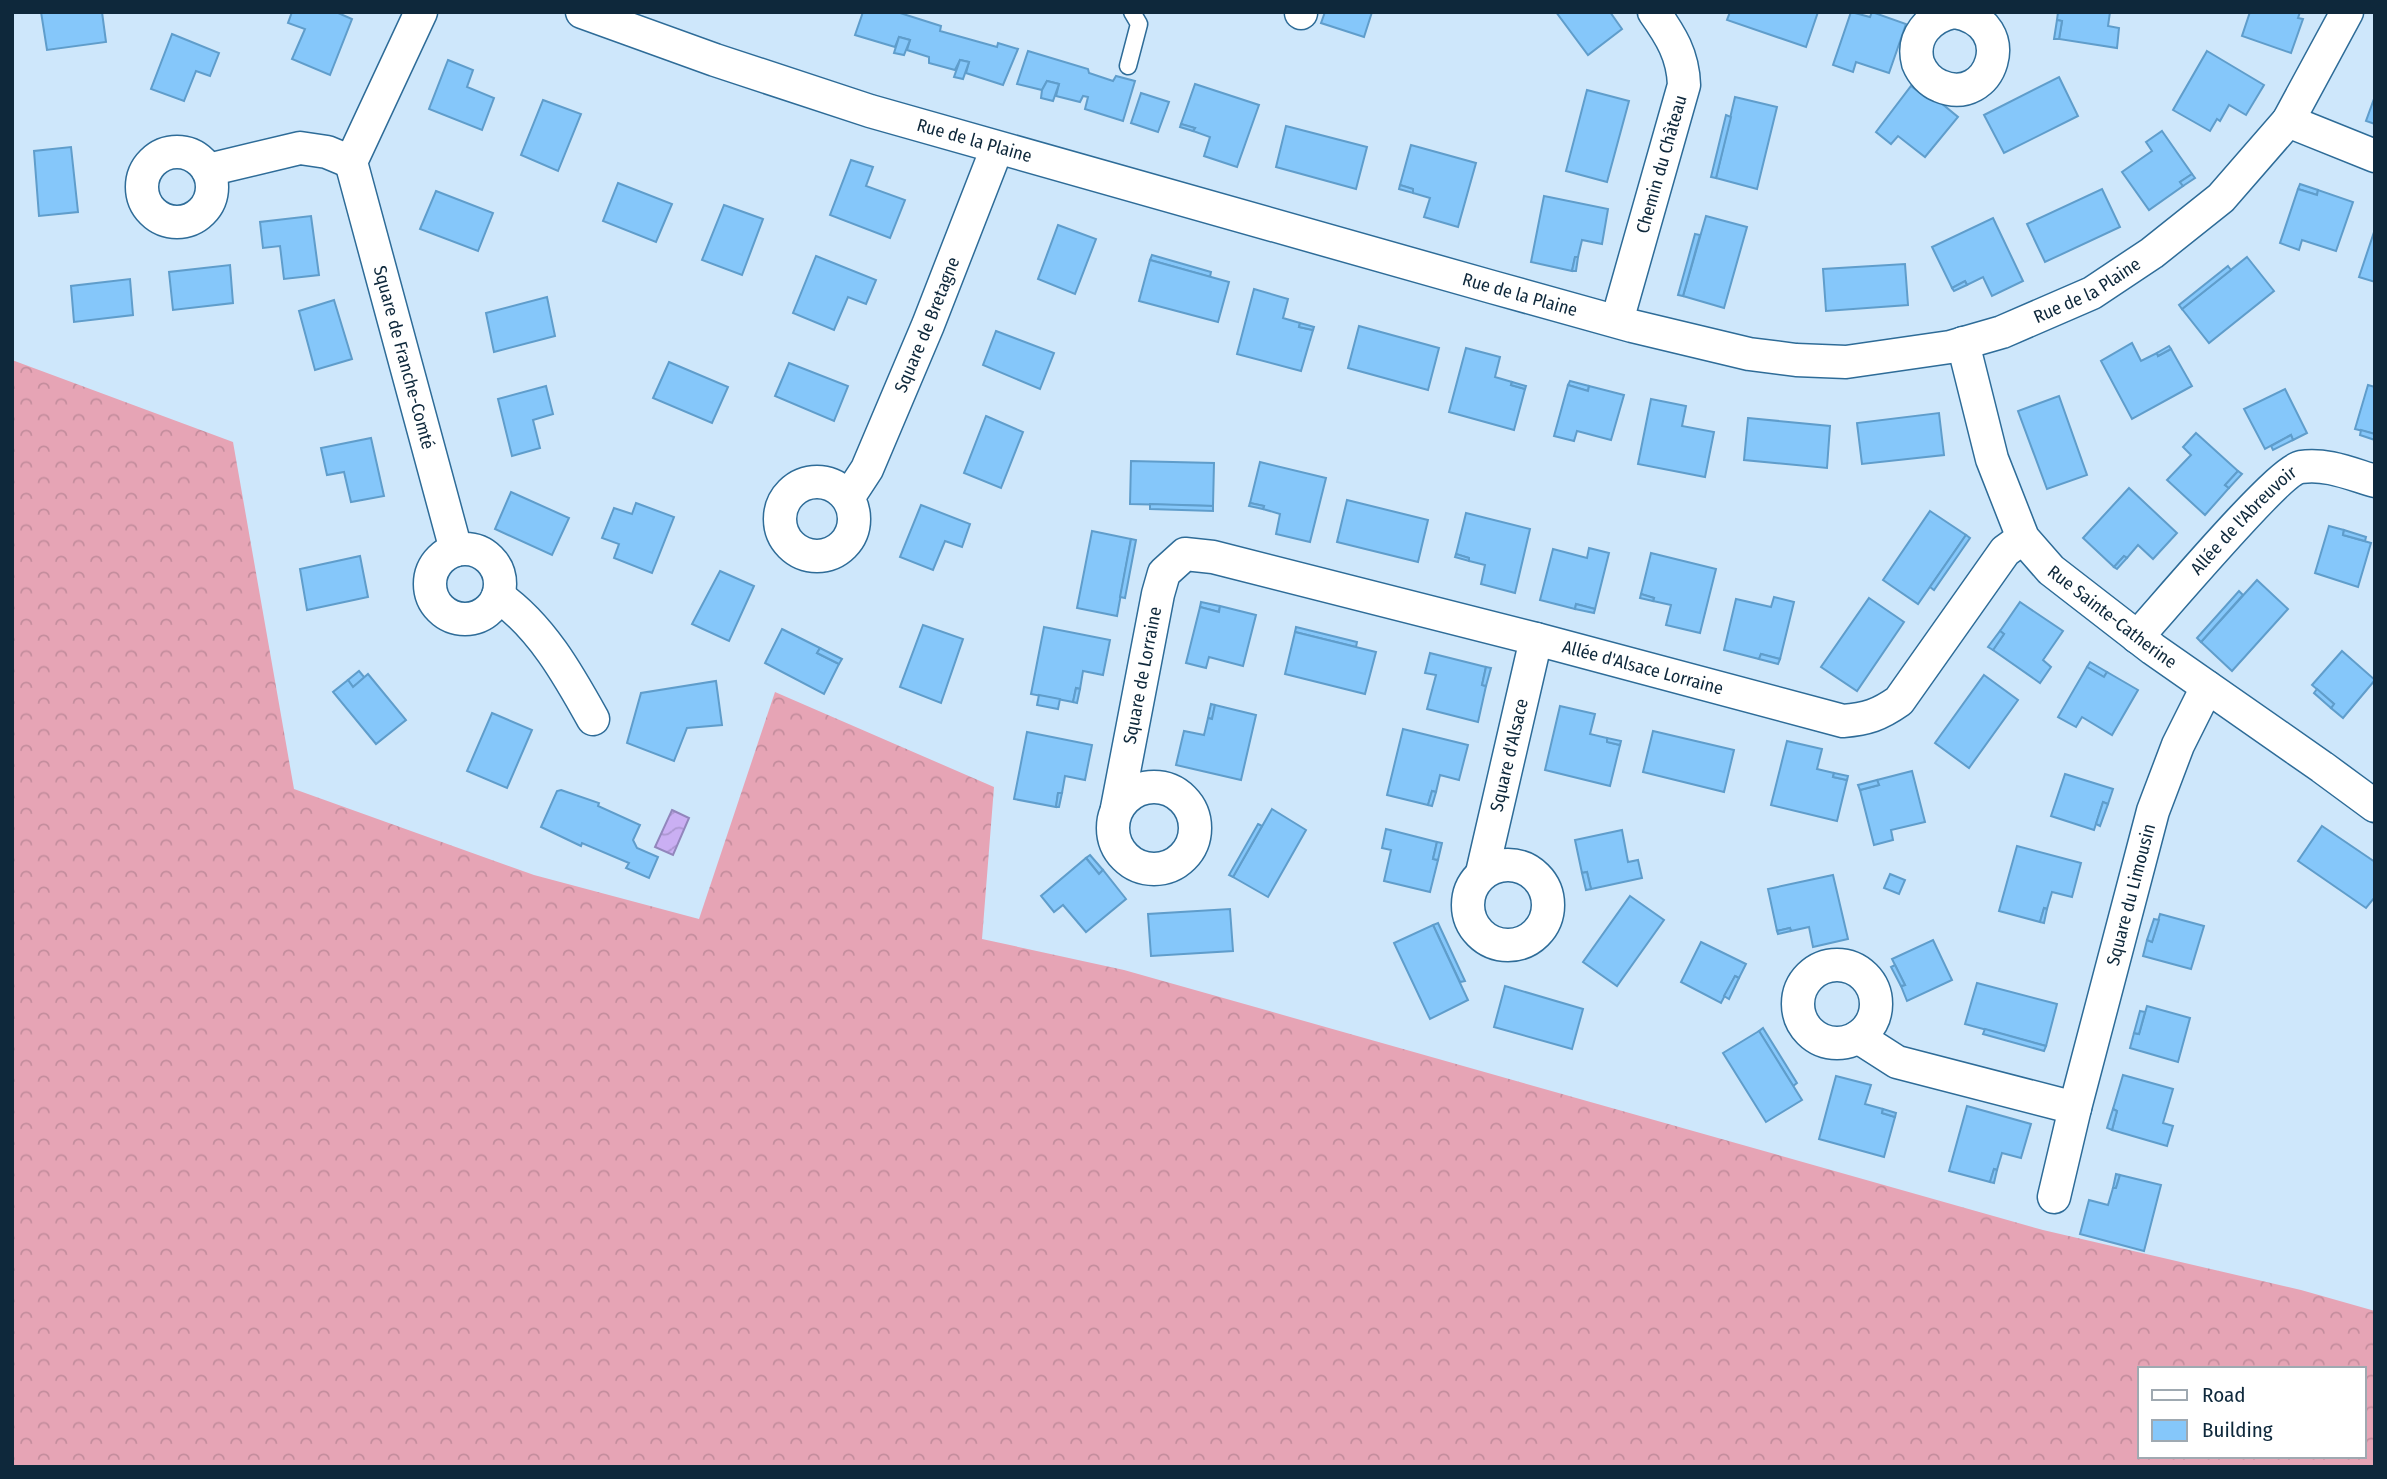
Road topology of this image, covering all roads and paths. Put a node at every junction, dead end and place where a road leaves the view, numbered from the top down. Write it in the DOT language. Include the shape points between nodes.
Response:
graph roads {
  1 [pos="421,12"];
  2 [pos="582,12"];
  3 [pos="1132,12"];
  4 [pos="1654,12"];
  5 [pos="2347,12"];
  6 [pos="1128,66"];
  7 [pos="2288,121"];
  8 [pos="997,148"];
  9 [pos="2375,156"];
  10 [pos="351,162"];
  11 [pos="208,170"];
  12 [pos="1617,321"];
  13 [pos="1964,344"];
  14 [pos="2375,481"];
  15 [pos="848,498"];
  16 [pos="2023,538"];
  17 [pos="456,550"];
  18 [pos="1185,554"];
  19 [pos="498,596"];
  20 [pos="2137,637"];
  21 [pos="1536,639"];
  22 [pos="2207,687"];
  23 [pos="593,719"];
  24 [pos="2375,806"];
  25 [pos="1117,808"];
  26 [pos="1482,873"];
  27 [pos="1858,1037"];
  28 [pos="2075,1108"];
  29 [pos="2054,1196"];
  1 -- 10 [label="street"];
  2 -- 8 [label="street, Rue de la Plaine" via="870,111"];
  3 -- 6 [label="lane" via="1139,24"];
  4 -- 12 [label="street, Chemin du Château" via="1680,52 1684,85"];
  5 -- 7 [label="street, Rue de la Plaine"];
  7 -- 9 [label="street"];
  7 -- 13 [label="street, Rue de la Plaine" via="2221,198 2152,253 2092,293"];
  8 -- 12 [label="street, Rue de la Plaine"];
  8 -- 15 [label="street, Square de Bretagne" via="928,326 867,469"];
  10 -- 11 [label="street" via="300,148"];
  10 -- 17 [label="street, Square de Franche-Comté"];
  12 -- 13 [label="street, Rue de la Plaine" via="1749,354 1796,360 1846,362"];
  13 -- 16 [label="street, Rue Sainte-Catherine" via="1992,459"];
  14 -- 20 [label="street, Allée de l'Abreuvoir" via="2335,469 2298,467 2269,489"];
  16 -- 20 [label="street, Rue Sainte-Catherine" via="2051,570"];
  16 -- 21 [label="street, Allée d'Alsace Lorraine" via="2005,551 1899,701 1868,719 1843,721"];
  17 -- 19 [label="street" via="471,549 496,566"];
  17 -- 19 [label="street" via="443,556 434,568 430,582 439,608 465,619 491,608"];
  18 -- 21 [label="street, Allée d'Alsace Lorraine" via="1213,557"];
  18 -- 25 [label="street, Square de Lorraine" via="1164,573 1158,594"];
  19 -- 23 [label="street" via="534,629 562,664"];
  20 -- 22 [label="street, Rue Sainte-Catherine"];
  21 -- 26 [label="street, Square d'Alsace"];
  22 -- 24 [label="street, Rue Sainte-Catherine"];
  22 -- 28 [label="street, Square du Limousin" via="2153,811"];
  27 -- 28 [label="street" via="1897,1062"];
  28 -- 29 [label="street, Square du Limousin"];
}
